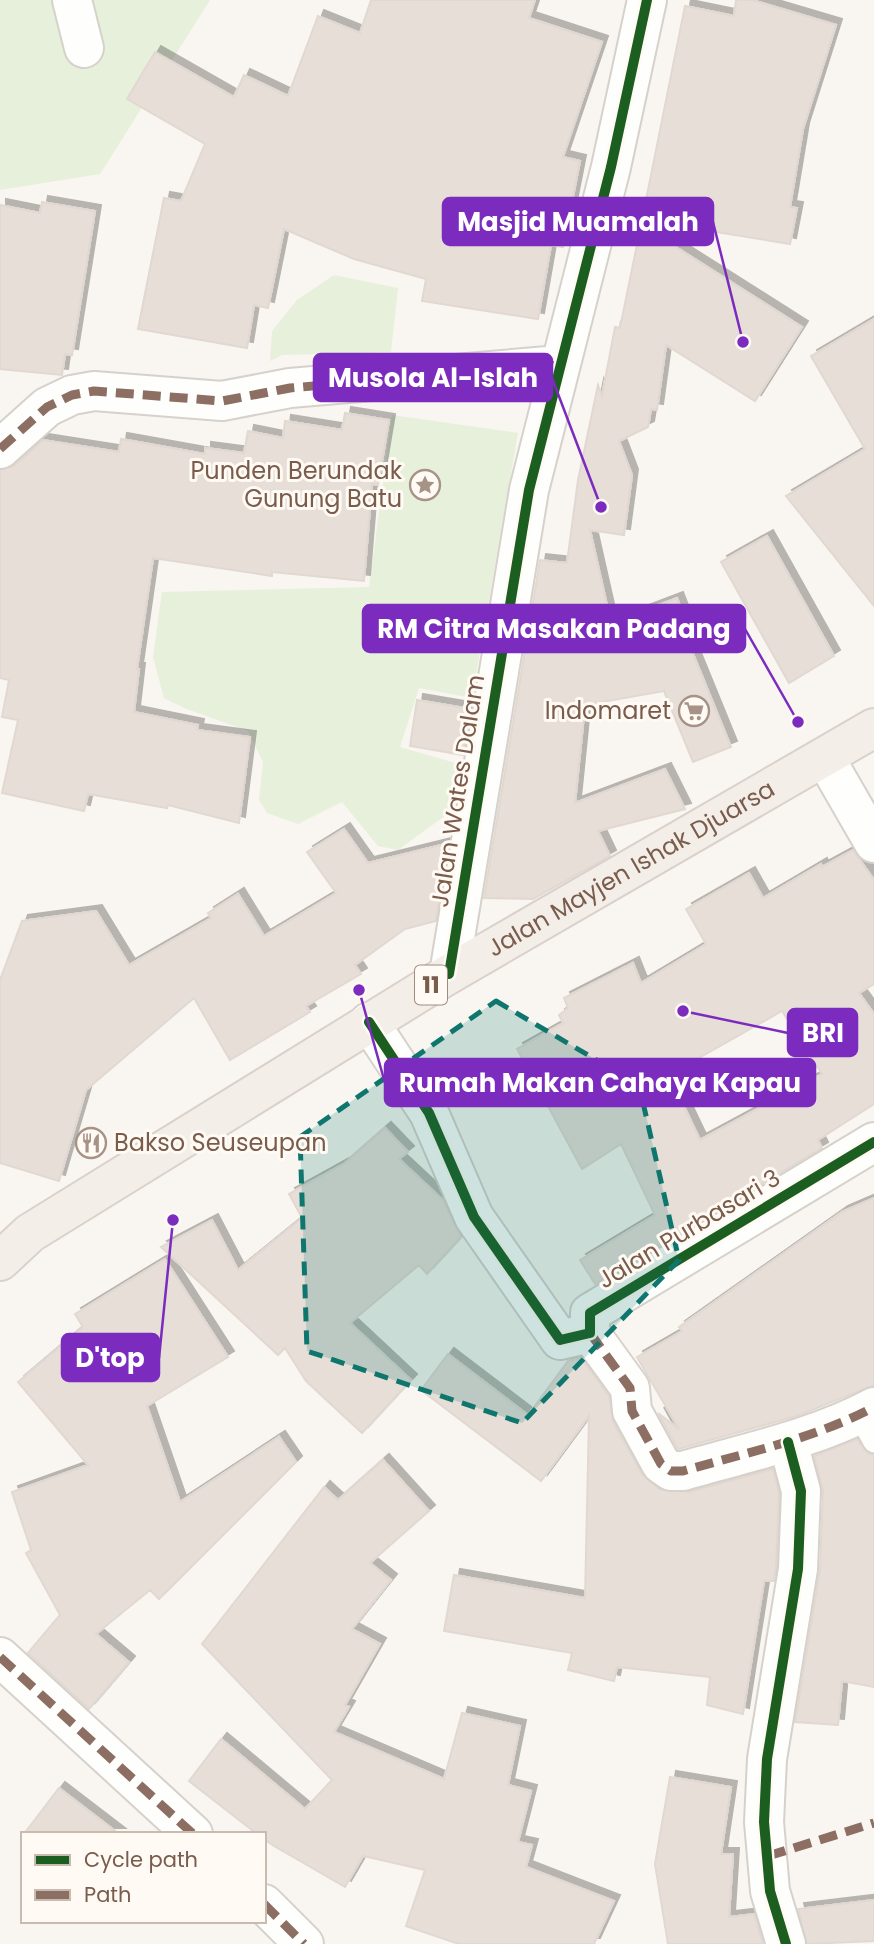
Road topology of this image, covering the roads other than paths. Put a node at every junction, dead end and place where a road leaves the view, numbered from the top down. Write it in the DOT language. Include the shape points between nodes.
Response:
graph roads {
  1 [pos="72,0"];
  2 [pos="647,0"];
  3 [pos="84,48"];
  4 [pos="560,365"];
  5 [pos="0,449"];
  6 [pos="874,728"];
  7 [pos="825,758"];
  8 [pos="874,843"];
  9 [pos="449,974"];
  10 [pos="369,1022"];
  11 [pos="874,1143"];
  12 [pos="15,1232"];
  13 [pos="0,1261"];
  14 [pos="590,1333"];
  15 [pos="869,1421"];
  16 [pos="788,1442"];
  17 [pos="0,1657"];
  18 [pos="191,1832"];
  19 [pos="266,1905"];
  20 [pos="304,1944"];
  21 [pos="786,1944"];
  1 -- 3 [label="street"];
  2 -- 4 [label="street, Jalan Wates Dalam" via="611,167"];
  4 -- 5 [label="street" via="290,388 222,401 94,391 47,407"];
  4 -- 9 [label="street, Jalan Wates Dalam" via="529,490"];
  6 -- 7 [label="main road, Jalan Mayjen Ishak Djuarsa / 11"];
  7 -- 8 [label="street"];
  7 -- 9 [label="main road, Jalan Mayjen Ishak Djuarsa / 11"];
  9 -- 10 [label="main road, Jalan Mayjen Ishak Djuarsa / 11"];
  10 -- 12 [label="main road, Jalan Mayjen Ishak Djuarsa / 11"];
  10 -- 14 [label="street" via="429,1113 474,1217 559,1340"];
  11 -- 14 [label="street, Jalan Purbasari 3" via="590,1314"];
  12 -- 13 [label="main road, Jalan Mayjen Ishak Djuarsa / 11"];
  14 -- 16 [label="street" via="630,1388 632,1411 661,1464 671,1471"];
  15 -- 16 [label="street"];
  16 -- 21 [label="street" via="801,1491 798,1569 767,1759 764,1809 770,1891"];
  17 -- 18 [label="street"];
  19 -- 20 [label="street"];
}
